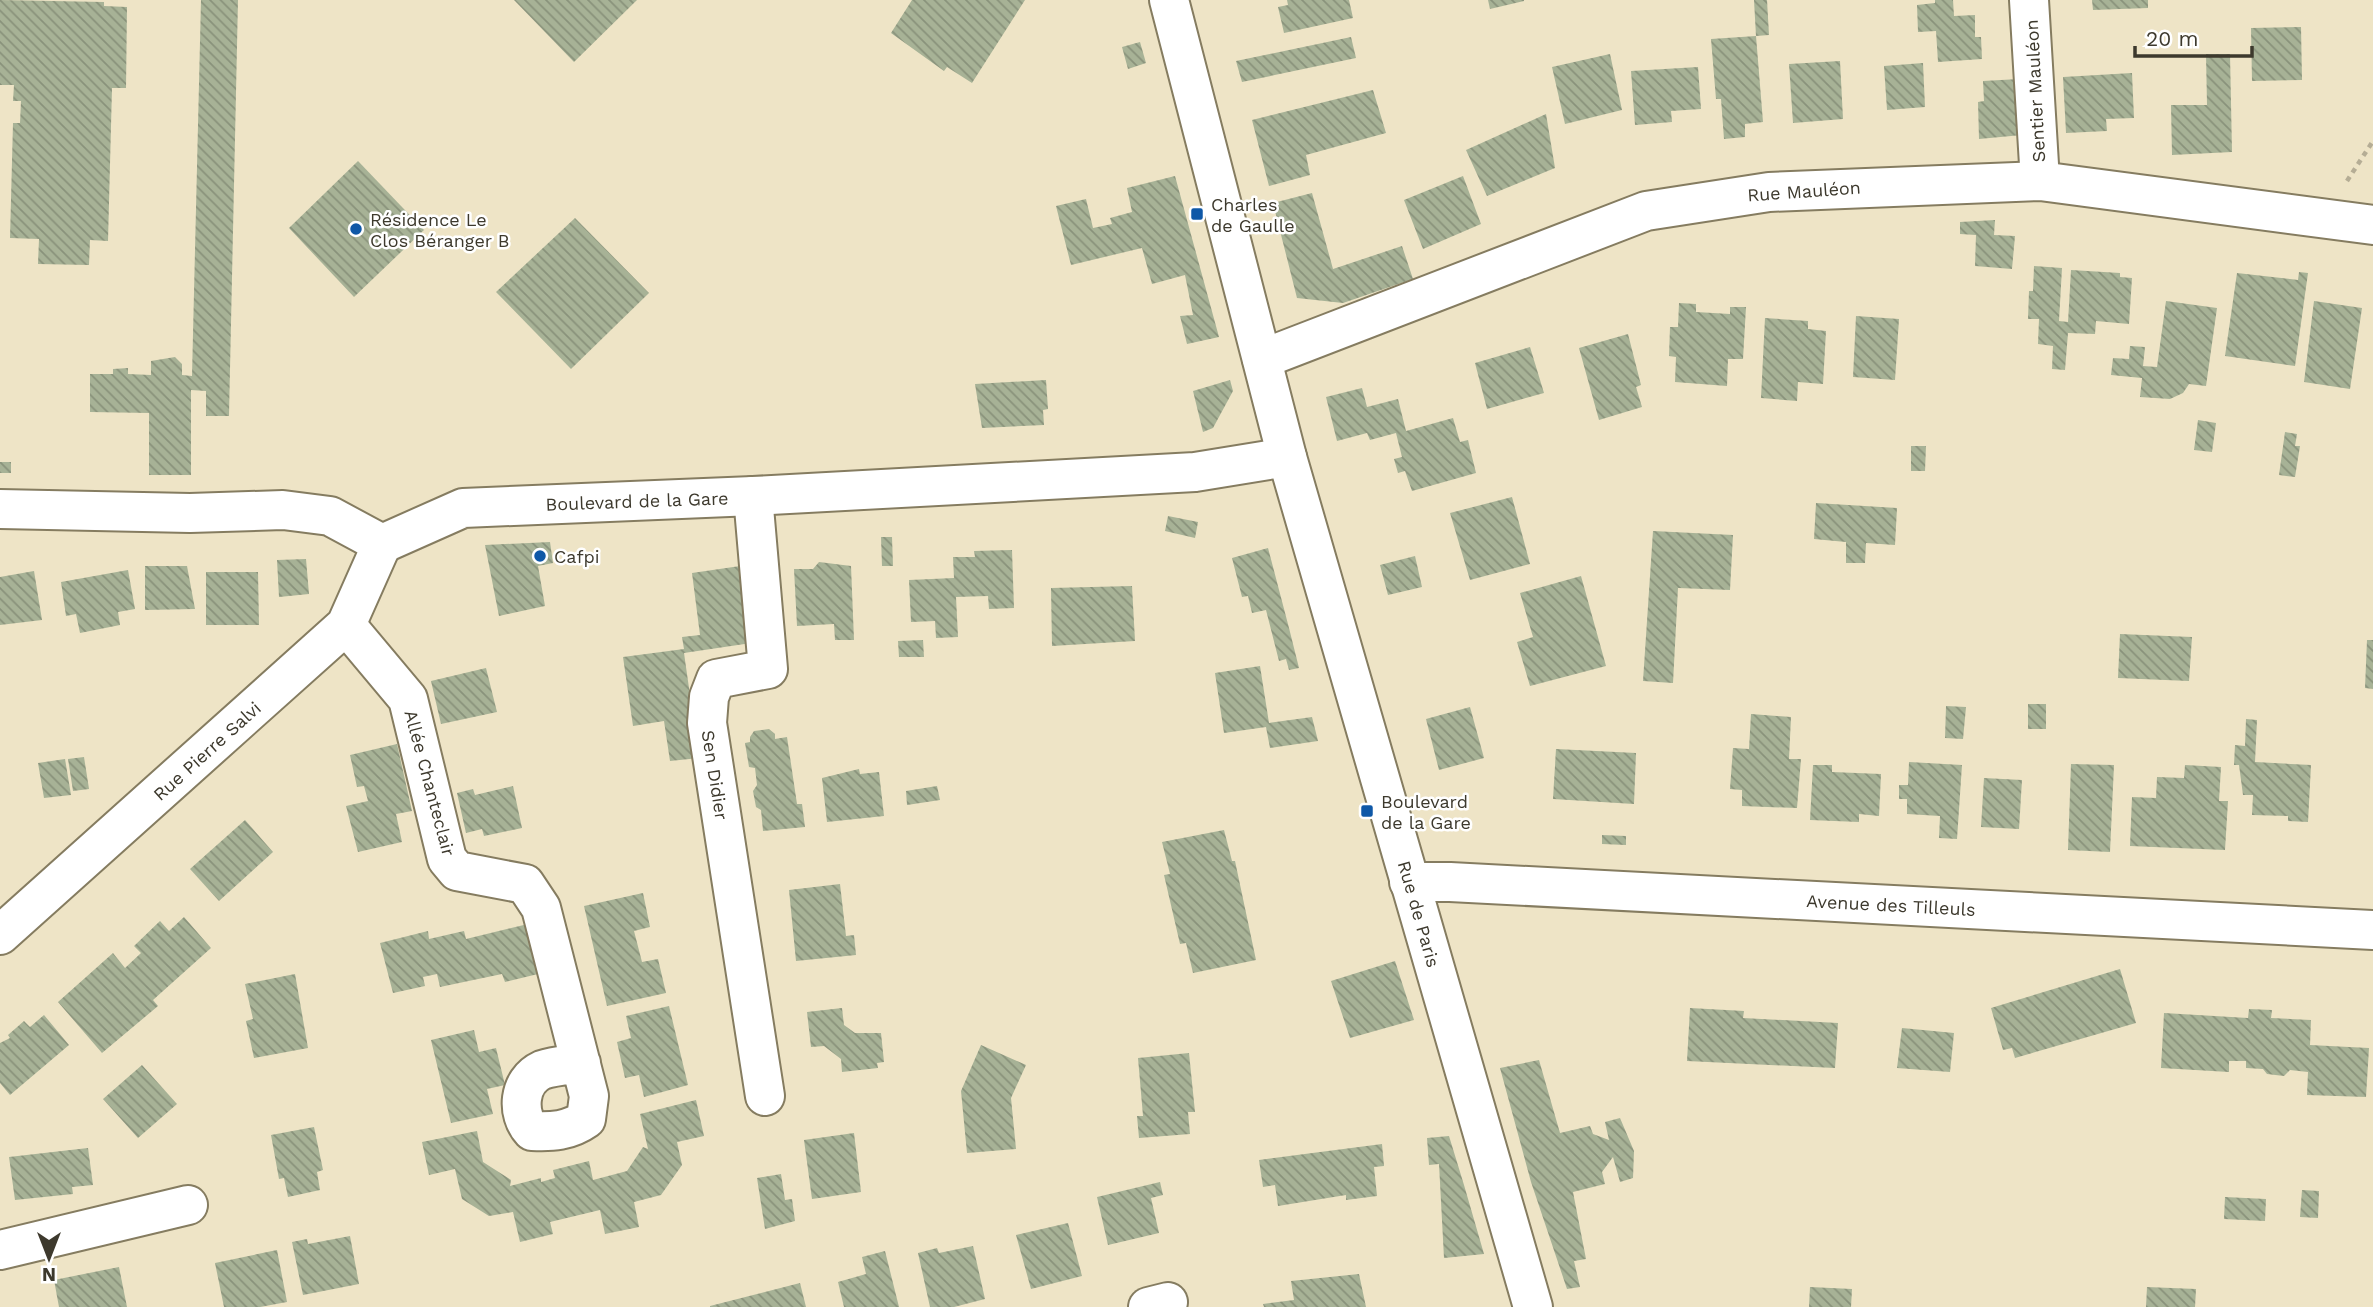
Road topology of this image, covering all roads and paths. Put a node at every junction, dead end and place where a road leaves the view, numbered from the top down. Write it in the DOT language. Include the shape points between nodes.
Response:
graph roads {
  1 [pos="1169,0"];
  2 [pos="2029,0"];
  3 [pos="2040,181"];
  4 [pos="2373,225"];
  5 [pos="1262,359"];
  6 [pos="1287,457"];
  7 [pos="753,496"];
  8 [pos="0,509"];
  9 [pos="382,544"];
  10 [pos="346,625"];
  11 [pos="1409,882"];
  12 [pos="2373,930"];
  13 [pos="0,935"];
  14 [pos="581,1063"];
  15 [pos="765,1096"];
  16 [pos="188,1205"];
  17 [pos="0,1250"];
  18 [pos="1533,1307"];
  1 -- 5 [label="street, Rue de Paris"];
  2 -- 3 [label="street, Sentier Mauléon"];
  3 -- 4 [label="street, Rue Mauléon"];
  3 -- 5 [label="street, Rue Mauléon" via="1769,191 1646,211"];
  5 -- 6 [label="street, Rue de Paris"];
  6 -- 7 [label="street, Boulevard de la Gare" via="1195,472"];
  6 -- 11 [label="street, Rue de Paris"];
  7 -- 9 [label="street, Boulevard de la Gare" via="463,508"];
  7 -- 15 [label="street, Sen Didier" via="768,668 716,679 707,723"];
  8 -- 9 [label="street" via="284,510 330,516"];
  9 -- 10 [label="street, Rue Pierre Salvi"];
  10 -- 13 [label="street, Rue Pierre Salvi"];
  10 -- 14 [label="street, Allée Chanteclair" via="408,699 447,859 457,871 525,884 541,908"];
  11 -- 12 [label="street, Avenue des Tilleuls"];
  11 -- 18 [label="street, Rue de Paris"];
  16 -- 17 [label="street"];
}
